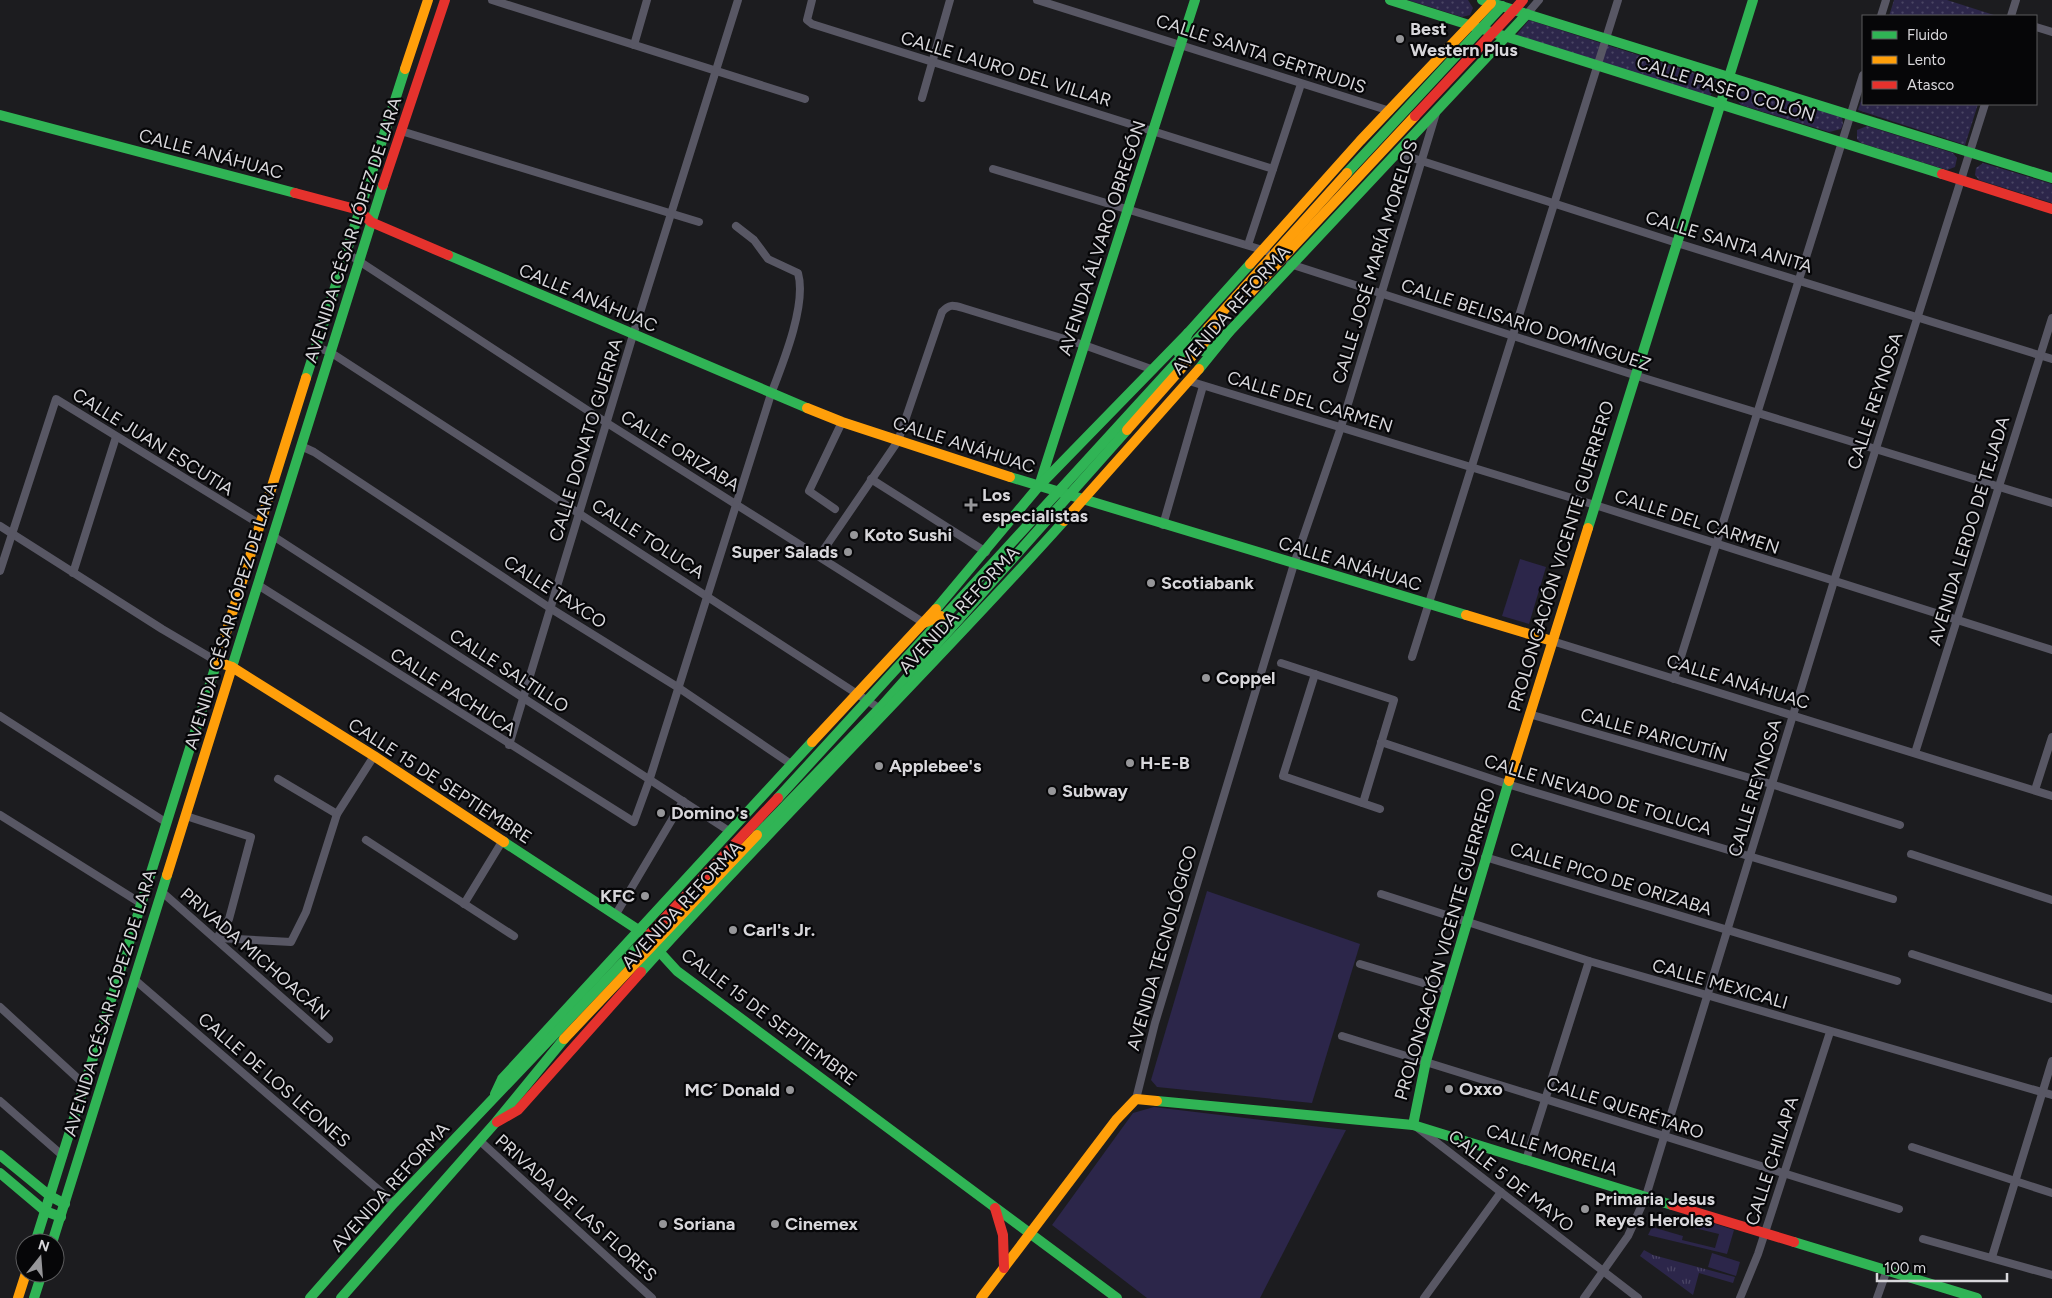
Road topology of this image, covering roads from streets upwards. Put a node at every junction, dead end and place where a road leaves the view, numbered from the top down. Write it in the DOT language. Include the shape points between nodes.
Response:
graph roads {
  1 [pos="428,0"];
  2 [pos="445,0"];
  3 [pos="492,0"];
  4 [pos="647,0"];
  5 [pos="738,0"];
  6 [pos="812,0"];
  7 [pos="950,0"];
  8 [pos="1037,0"];
  9 [pos="1195,0"];
  10 [pos="1390,0"];
  11 [pos="1524,0"];
  12 [pos="1540,0"];
  13 [pos="1618,0"];
  14 [pos="1753,0"];
  15 [pos="1886,0"];
  16 [pos="2016,0"];
  17 [pos="1489,1"];
  18 [pos="1505,3"];
  19 [pos="1514,10"];
  20 [pos="1527,14"];
  21 [pos="1882,15"];
  22 [pos="2011,15"];
  23 [pos="1471,25"];
  24 [pos="2037,27"];
  25 [pos="1482,29"];
  26 [pos="1494,32"];
  27 [pos="2052,32"];
  28 [pos="1507,37"];
  29 [pos="1605,38"];
  30 [pos="1182,44"];
  31 [pos="634,45"];
  32 [pos="932,63"];
  33 [pos="1596,65"];
  34 [pos="717,69"];
  35 [pos="1728,77"];
  36 [pos="1862,78"];
  37 [pos="1301,84"];
  38 [pos="922,98"];
  39 [pos="805,99"];
  40 [pos="1720,105"];
  41 [pos="1985,105"];
  42 [pos="1390,111"];
  43 [pos="1436,111"];
  44 [pos="0,115"];
  45 [pos="1851,115"];
  46 [pos="1154,130"];
  47 [pos="402,131"];
  48 [pos="1842,142"];
  49 [pos="1397,152"];
  50 [pos="1970,152"];
  51 [pos="1422,160"];
  52 [pos="993,169"];
  53 [pos="1273,169"];
  54 [pos="2052,178"];
  55 [pos="1962,180"];
  56 [pos="1554,202"];
  57 [pos="1128,209"];
  58 [pos="2052,209"];
  59 [pos="359,210"];
  60 [pos="672,214"];
  61 [pos="371,222"];
  62 [pos="699,222"];
  63 [pos="736,226"];
  64 [pos="1677,243"];
  65 [pos="1248,245"];
  66 [pos="346,252"];
  67 [pos="1272,254"];
  68 [pos="359,261"];
  69 [pos="1292,265"];
  70 [pos="1800,280"];
  71 [pos="1382,294"];
  72 [pos="1918,316"];
  73 [pos="2052,318"];
  74 [pos="1229,332"];
  75 [pos="1188,333"];
  76 [pos="633,335"];
  77 [pos="1512,335"];
  78 [pos="1084,345"];
  79 [pos="316,347"];
  80 [pos="330,352"];
  81 [pos="2040,355"];
  82 [pos="2052,359"];
  83 [pos="1175,363"];
  84 [pos="1186,364"];
  85 [pos="1151,369"];
  86 [pos="1634,375"];
  87 [pos="1189,381"];
  88 [pos="1203,386"];
  89 [pos="771,394"];
  90 [pos="1759,413"];
  91 [pos="842,422"];
  92 [pos="607,423"];
  93 [pos="1341,427"];
  94 [pos="116,437"];
  95 [pos="898,441"];
  96 [pos="301,446"];
  97 [pos="1875,449"];
  98 [pos="1471,468"];
  99 [pos="871,479"];
  100 [pos="1039,486"];
  101 [pos="1999,486"];
  102 [pos="1057,492"];
  103 [pos="1068,496"];
  104 [pos="1081,500"];
  105 [pos="2052,503"];
  106 [pos="736,504"];
  107 [pos="1595,505"];
  108 [pos="835,509"];
  109 [pos="580,514"];
  110 [pos="261,525"];
  111 [pos="1163,525"];
  112 [pos="0,526"];
  113 [pos="12,534"];
  114 [pos="273,536"];
  115 [pos="1717,544"];
  116 [pos="986,552"];
  117 [pos="820,556"];
  118 [pos="1294,564"];
  119 [pos="0,571"];
  120 [pos="73,573"];
  121 [pos="1834,581"];
  122 [pos="258,585"];
  123 [pos="708,596"];
  124 [pos="1428,604"];
  125 [pos="550,608"];
  126 [pos="951,610"];
  127 [pos="1957,620"];
  128 [pos="924,624"];
  129 [pos="1552,642"];
  130 [pos="2052,650"];
  131 [pos="1412,657"];
  132 [pos="218,662"];
  133 [pos="1281,663"];
  134 [pos="232,667"];
  135 [pos="1315,674"];
  136 [pos="1674,679"];
  137 [pos="680,688"];
  138 [pos="857,692"];
  139 [pos="522,697"];
  140 [pos="869,700"];
  141 [pos="883,710"];
  142 [pos="1529,714"];
  143 [pos="1792,715"];
  144 [pos="0,716"];
  145 [pos="2052,737"];
  146 [pos="1381,742"];
  147 [pos="509,745"];
  148 [pos="1915,753"];
  149 [pos="374,756"];
  150 [pos="791,764"];
  151 [pos="650,778"];
  152 [pos="278,779"];
  153 [pos="1507,784"];
  154 [pos="1771,784"];
  155 [pos="2035,790"];
  156 [pos="2052,796"];
  157 [pos="684,800"];
  158 [pos="1363,803"];
  159 [pos="1380,809"];
  160 [pos="337,814"];
  161 [pos="0,815"];
  162 [pos="186,816"];
  163 [pos="168,823"];
  164 [pos="1900,825"];
  165 [pos="729,831"];
  166 [pos="366,840"];
  167 [pos="502,840"];
  168 [pos="1911,854"];
  169 [pos="1750,856"];
  170 [pos="1485,857"];
  171 [pos="162,892"];
  172 [pos="1381,894"];
  173 [pos="1893,899"];
  174 [pos="2052,900"];
  175 [pos="142,904"];
  176 [pos="464,904"];
  177 [pos="616,914"];
  178 [pos="1465,922"];
  179 [pos="1728,930"];
  180 [pos="514,936"];
  181 [pos="217,938"];
  182 [pos="649,940"];
  183 [pos="1912,954"];
  184 [pos="1589,961"];
  185 [pos="1360,964"];
  186 [pos="135,980"];
  187 [pos="1897,981"];
  188 [pos="1446,990"];
  189 [pos="1707,996"];
  190 [pos="2052,999"];
  191 [pos="0,1007"];
  192 [pos="1830,1032"];
  193 [pos="1342,1036"];
  194 [pos="329,1039"];
  195 [pos="1426,1061"];
  196 [pos="2052,1061"];
  197 [pos="85,1085"];
  198 [pos="2042,1092"];
  199 [pos="2052,1095"];
  200 [pos="1136,1099"];
  201 [pos="1546,1099"];
  202 [pos="0,1101"];
  203 [pos="1413,1125"];
  204 [pos="1665,1137"];
  205 [pos="480,1141"];
  206 [pos="1912,1147"];
  207 [pos="0,1154"];
  208 [pos="63,1156"];
  209 [pos="1526,1160"];
  210 [pos="0,1173"];
  211 [pos="1784,1175"];
  212 [pos="2015,1181"];
  213 [pos="1501,1192"];
  214 [pos="2052,1193"];
  215 [pos="50,1196"];
  216 [pos="1646,1196"];
  217 [pos="394,1203"];
  218 [pos="64,1204"];
  219 [pos="996,1208"];
  220 [pos="1899,1209"];
  221 [pos="45,1211"];
  222 [pos="60,1217"];
  223 [pos="38,1233"];
  224 [pos="55,1233"];
  225 [pos="1764,1233"];
  226 [pos="1031,1234"];
  227 [pos="1923,1239"];
  228 [pos="1992,1257"];
  229 [pos="1004,1268"];
  230 [pos="1887,1270"];
  231 [pos="1604,1272"];
  232 [pos="2052,1275"];
  233 [pos="23,1283"];
  234 [pos="39,1283"];
  235 [pos="18,1298"];
  236 [pos="34,1298"];
  237 [pos="310,1298"];
  238 [pos="341,1298"];
  239 [pos="652,1298"];
  240 [pos="981,1298"];
  241 [pos="1117,1298"];
  242 [pos="1424,1298"];
  243 [pos="1584,1298"];
  244 [pos="1638,1298"];
  245 [pos="1740,1298"];
  246 [pos="1877,1298"];
  247 [pos="1977,1298"];
  1 -- 59 [label="street, AVENIDA CÉSAR LÓPEZ DE LARA"];
  2 -- 47 [label="street, AVENIDA CÉSAR LÓPEZ DE LARA"];
  3 -- 31 [label="street"];
  4 -- 31 [label="street"];
  5 -- 34 [label="street, CALLE DONATO GUERRA"];
  6 -- 32 [label="street, CALLE LAURO DEL VILLAR" via="807,20 812,24"];
  7 -- 32 [label="street"];
  8 -- 30 [label="street, CALLE SANTA GERTRUDIS"];
  9 -- 30 [label="street, AVENIDA ÁLVARO OBREGÓN"];
  10 -- 23 [label="street, CALLE PASEO COLÓN"];
  11 -- 19 [label="street, AVENIDA REFORMA"];
  12 -- 20 [label="street, AVENIDA REFORMA"];
  13 -- 29 [label="street"];
  14 -- 35 [label="street, PROLONGACIÓN VICENTE GUERRERO"];
  15 -- 21 [label="street"];
  16 -- 22 [label="street"];
  17 -- 18 [label="street, CALLE PASEO COLÓN"];
  17 -- 23 [label="street, AVENIDA REFORMA"];
  18 -- 19 [label="street, CALLE PASEO COLÓN"];
  18 -- 25 [label="street, AVENIDA REFORMA"];
  19 -- 20 [label="street, CALLE PASEO COLÓN"];
  19 -- 26 [label="street, AVENIDA REFORMA"];
  20 -- 28 [label="street, AVENIDA REFORMA"];
  20 -- 29 [label="street, CALLE PASEO COLÓN"];
  23 -- 25 [label="street, CALLE PASEO COLÓN"];
  23 -- 42 [label="street, AVENIDA REFORMA"];
  24 -- 27 [label="street"];
  25 -- 26 [label="street, CALLE PASEO COLÓN"];
  25 -- 67 [label="street, AVENIDA REFORMA"];
  26 -- 28 [label="street, CALLE PASEO COLÓN"];
  26 -- 67 [label="street, AVENIDA REFORMA"];
  28 -- 33 [label="street, CALLE PASEO COLÓN"];
  28 -- 43 [label="street, AVENIDA REFORMA"];
  29 -- 33 [label="street"];
  29 -- 35 [label="street, CALLE PASEO COLÓN"];
  30 -- 37 [label="street, CALLE SANTA GERTRUDIS"];
  30 -- 46 [label="street, AVENIDA ÁLVARO OBREGÓN"];
  31 -- 34 [label="street"];
  32 -- 38 [label="street"];
  32 -- 46 [label="street, CALLE LAURO DEL VILLAR"];
  33 -- 40 [label="street, CALLE PASEO COLÓN"];
  33 -- 56 [label="street"];
  34 -- 39 [label="street"];
  34 -- 60 [label="street, CALLE DONATO GUERRA"];
  35 -- 40 [label="street, PROLONGACIÓN VICENTE GUERRERO"];
  35 -- 45 [label="street, CALLE PASEO COLÓN"];
  36 -- 45 [label="street"];
  37 -- 42 [label="street, CALLE SANTA GERTRUDIS"];
  37 -- 53 [label="street"];
  40 -- 48 [label="street, CALLE PASEO COLÓN"];
  40 -- 64 [label="street, PROLONGACIÓN VICENTE GUERRERO"];
  41 -- 50 [label="street, CALLE REYNOSA"];
  42 -- 67 [label="street, AVENIDA REFORMA"];
  43 -- 49 [label="street, AVENIDA REFORMA"];
  43 -- 51 [label="street, CALLE JOSÉ MARÍA MORELOS"];
  44 -- 59 [label="street, CALLE ANÁHUAC"];
  45 -- 48 [label="street"];
  45 -- 50 [label="street, CALLE PASEO COLÓN"];
  46 -- 53 [label="street, CALLE LAURO DEL VILLAR"];
  46 -- 57 [label="street, AVENIDA ÁLVARO OBREGÓN"];
  47 -- 60 [label="street"];
  47 -- 61 [label="street, AVENIDA CÉSAR LÓPEZ DE LARA"];
  48 -- 55 [label="street, CALLE PASEO COLÓN"];
  48 -- 70 [label="street"];
  49 -- 51 [label="street, CALLE SANTA ANITA"];
  49 -- 69 [label="street, AVENIDA REFORMA"];
  50 -- 54 [label="street, CALLE PASEO COLÓN"];
  50 -- 55 [label="street, CALLE REYNOSA"];
  51 -- 56 [label="street, CALLE SANTA ANITA"];
  51 -- 71 [label="street, CALLE JOSÉ MARÍA MORELOS"];
  52 -- 57 [label="street, CALLE BELISARIO DOMÍNGUEZ"];
  53 -- 65 [label="street"];
  55 -- 58 [label="street, CALLE PASEO COLÓN"];
  55 -- 72 [label="street, CALLE REYNOSA"];
  56 -- 64 [label="street, CALLE SANTA ANITA"];
  56 -- 77 [label="street"];
  57 -- 65 [label="street, CALLE BELISARIO DOMÍNGUEZ"];
  57 -- 78 [label="street, AVENIDA ÁLVARO OBREGÓN"];
  59 -- 61 [label="street, CALLE ANÁHUAC"];
  59 -- 66 [label="street, AVENIDA CÉSAR LÓPEZ DE LARA"];
  60 -- 62 [label="street"];
  60 -- 76 [label="street, CALLE DONATO GUERRA"];
  61 -- 68 [label="street, AVENIDA CÉSAR LÓPEZ DE LARA"];
  61 -- 76 [label="street, CALLE ANÁHUAC"];
  63 -- 89 [label="street" via="754,240 768,259 798,273 802,286 788,348"];
  64 -- 70 [label="street, CALLE SANTA ANITA"];
  64 -- 86 [label="street, PROLONGACIÓN VICENTE GUERRERO"];
  65 -- 67 [label="street, CALLE BELISARIO DOMÍNGUEZ"];
  66 -- 68 [label="street, CALLE ORIZABA"];
  66 -- 79 [label="street, AVENIDA CÉSAR LÓPEZ DE LARA"];
  67 -- 69 [label="street, CALLE BELISARIO DOMÍNGUEZ"];
  67 -- 75 [label="street, AVENIDA REFORMA"];
  67 -- 83 [label="street, AVENIDA REFORMA"];
  67 -- 84 [label="street, AVENIDA REFORMA"];
  68 -- 80 [label="street, AVENIDA CÉSAR LÓPEZ DE LARA"];
  68 -- 92 [label="street, CALLE ORIZABA"];
  69 -- 71 [label="street, CALLE BELISARIO DOMÍNGUEZ"];
  69 -- 74 [label="street, AVENIDA REFORMA"];
  70 -- 72 [label="street, CALLE SANTA ANITA"];
  70 -- 90 [label="street"];
  71 -- 77 [label="street, CALLE BELISARIO DOMÍNGUEZ"];
  71 -- 93 [label="street, CALLE JOSÉ MARÍA MORELOS"];
  72 -- 81 [label="street, CALLE SANTA ANITA"];
  72 -- 97 [label="street, CALLE REYNOSA"];
  73 -- 81 [label="street, AVENIDA LERDO DE TEJADA"];
  74 -- 84 [label="street"];
  74 -- 87 [label="street, AVENIDA REFORMA"];
  75 -- 83 [label="street"];
  75 -- 85 [label="street, AVENIDA REFORMA"];
  76 -- 89 [label="street, CALLE ANÁHUAC"];
  76 -- 92 [label="street, CALLE DONATO GUERRA"];
  77 -- 86 [label="street, CALLE BELISARIO DOMÍNGUEZ"];
  77 -- 98 [label="street"];
  78 -- 85 [label="street"];
  78 -- 95 [label="street" via="953,305 946,307"];
  78 -- 100 [label="street, AVENIDA ÁLVARO OBREGÓN"];
  79 -- 80 [label="street, CALLE TOLUCA"];
  79 -- 110 [label="street, AVENIDA CÉSAR LÓPEZ DE LARA"];
  80 -- 96 [label="street, AVENIDA CÉSAR LÓPEZ DE LARA"];
  80 -- 109 [label="street, CALLE TOLUCA"];
  81 -- 82 [label="street, CALLE SANTA ANITA"];
  81 -- 101 [label="street, AVENIDA LERDO DE TEJADA"];
  83 -- 102 [label="street, AVENIDA REFORMA"];
  84 -- 103 [label="street, AVENIDA REFORMA"];
  85 -- 100 [label="street, AVENIDA REFORMA"];
  86 -- 90 [label="street, CALLE BELISARIO DOMÍNGUEZ"];
  86 -- 107 [label="street, PROLONGACIÓN VICENTE GUERRERO"];
  87 -- 88 [label="street, CALLE DEL CARMEN"];
  87 -- 104 [label="street, AVENIDA REFORMA"];
  88 -- 93 [label="street, CALLE DEL CARMEN"];
  88 -- 111 [label="street"];
  89 -- 91 [label="street, CALLE ANÁHUAC"];
  89 -- 106 [label="street"];
  90 -- 97 [label="street, CALLE BELISARIO DOMÍNGUEZ"];
  90 -- 115 [label="street"];
  91 -- 95 [label="street, CALLE ANÁHUAC"];
  91 -- 108 [label="street" via="809,491"];
  92 -- 106 [label="street, CALLE ORIZABA"];
  92 -- 109 [label="street, CALLE DONATO GUERRA"];
  93 -- 98 [label="street, CALLE DEL CARMEN"];
  93 -- 118 [label="street, CALLE JOSÉ MARÍA MORELOS"];
  94 -- 110 [label="street, CALLE JUAN ESCUTIA"];
  94 -- 113 [label="street, CALLE JUAN ESCUTIA" via="56,399"];
  94 -- 120 [label="street"];
  95 -- 99 [label="street"];
  95 -- 100 [label="street, CALLE ANÁHUAC"];
  96 -- 114 [label="street, AVENIDA CÉSAR LÓPEZ DE LARA"];
  96 -- 125 [label="street, CALLE TAXCO"];
  97 -- 101 [label="street, CALLE BELISARIO DOMÍNGUEZ"];
  97 -- 121 [label="street, CALLE REYNOSA"];
  98 -- 107 [label="street, CALLE DEL CARMEN"];
  98 -- 124 [label="street"];
  99 -- 116 [label="street"];
  99 -- 117 [label="street"];
  100 -- 102 [label="street, CALLE ANÁHUAC"];
  100 -- 116 [label="street, AVENIDA REFORMA"];
  101 -- 105 [label="street, CALLE BELISARIO DOMÍNGUEZ"];
  101 -- 127 [label="street, AVENIDA LERDO DE TEJADA"];
  102 -- 103 [label="street, CALLE ANÁHUAC"];
  102 -- 126 [label="street, AVENIDA REFORMA"];
  103 -- 104 [label="street, CALLE ANÁHUAC"];
  103 -- 141 [label="street, AVENIDA REFORMA"];
  104 -- 111 [label="street, CALLE ANÁHUAC"];
  104 -- 141 [label="street, AVENIDA REFORMA" via="981,614"];
  106 -- 117 [label="street, CALLE ORIZABA"];
  106 -- 123 [label="street"];
  107 -- 115 [label="street, CALLE DEL CARMEN"];
  107 -- 129 [label="street, PROLONGACIÓN VICENTE GUERRERO"];
  109 -- 123 [label="street, CALLE TOLUCA"];
  109 -- 125 [label="street, CALLE DONATO GUERRA"];
  110 -- 132 [label="street, AVENIDA CÉSAR LÓPEZ DE LARA"];
  111 -- 118 [label="street, CALLE ANÁHUAC"];
  112 -- 113 [label="street"];
  113 -- 119 [label="street"];
  113 -- 120 [label="street"];
  114 -- 122 [label="street, AVENIDA CÉSAR LÓPEZ DE LARA"];
  114 -- 139 [label="street, CALLE SALTILLO"];
  115 -- 121 [label="street, CALLE DEL CARMEN"];
  115 -- 136 [label="street"];
  116 -- 128 [label="street, AVENIDA REFORMA"];
  117 -- 128 [label="street, CALLE ORIZABA"];
  118 -- 124 [label="street, CALLE ANÁHUAC"];
  118 -- 200 [label="street, AVENIDA TECNOLÓGICO" via="1155,1023"];
  120 -- 132 [label="street"];
  121 -- 127 [label="street, CALLE DEL CARMEN"];
  121 -- 143 [label="street, CALLE REYNOSA"];
  122 -- 134 [label="street, AVENIDA CÉSAR LÓPEZ DE LARA"];
  122 -- 147 [label="street, CALLE PACHUCA"];
  123 -- 137 [label="street"];
  123 -- 138 [label="street, CALLE TOLUCA"];
  124 -- 129 [label="street, CALLE ANÁHUAC"];
  124 -- 131 [label="street"];
  125 -- 137 [label="street, CALLE TAXCO"];
  125 -- 139 [label="street, CALLE DONATO GUERRA"];
  126 -- 128 [label="street"];
  126 -- 140 [label="street, AVENIDA REFORMA"];
  127 -- 130 [label="street, CALLE DEL CARMEN"];
  127 -- 148 [label="street, AVENIDA LERDO DE TEJADA"];
  128 -- 138 [label="street, AVENIDA REFORMA"];
  129 -- 136 [label="street, CALLE ANÁHUAC"];
  129 -- 142 [label="street, PROLONGACIÓN VICENTE GUERRERO"];
  132 -- 134 [label="street, CALLE 15 DE SEPTIEMBRE"];
  132 -- 163 [label="street, AVENIDA CÉSAR LÓPEZ DE LARA"];
  133 -- 135 [label="street"];
  134 -- 149 [label="street, CALLE 15 DE SEPTIEMBRE"];
  134 -- 162 [label="street, AVENIDA CÉSAR LÓPEZ DE LARA"];
  135 -- 146 [label="street" via="1394,700"];
  135 -- 158 [label="street" via="1283,776"];
  136 -- 143 [label="street, CALLE ANÁHUAC"];
  137 -- 150 [label="street, CALLE TAXCO"];
  137 -- 151 [label="street"];
  138 -- 140 [label="street, CALLE TOLUCA"];
  138 -- 150 [label="street, AVENIDA REFORMA"];
  139 -- 147 [label="street, CALLE DONATO GUERRA"];
  139 -- 151 [label="street, CALLE SALTILLO"];
  140 -- 141 [label="street, CALLE TOLUCA"];
  140 -- 182 [label="street, AVENIDA REFORMA"];
  141 -- 182 [label="street, AVENIDA REFORMA"];
  142 -- 153 [label="street, PROLONGACIÓN VICENTE GUERRERO"];
  142 -- 154 [label="street, CALLE PARICUTÍN"];
  143 -- 148 [label="street, CALLE ANÁHUAC"];
  143 -- 154 [label="street, CALLE REYNOSA"];
  144 -- 163 [label="street"];
  145 -- 155 [label="street"];
  146 -- 153 [label="street, CALLE NEVADO DE TOLUCA"];
  146 -- 158 [label="street"];
  147 -- 151 [label="street, CALLE PACHUCA" via="634,822"];
  148 -- 155 [label="street, CALLE ANÁHUAC"];
  149 -- 160 [label="street"];
  149 -- 167 [label="street, CALLE 15 DE SEPTIEMBRE"];
  150 -- 165 [label="street, AVENIDA REFORMA"];
  151 -- 157 [label="street, CALLE SALTILLO"];
  152 -- 160 [label="street"];
  153 -- 169 [label="street, CALLE NEVADO DE TOLUCA"];
  153 -- 170 [label="street, PROLONGACIÓN VICENTE GUERRERO"];
  154 -- 164 [label="street, CALLE PARICUTÍN"];
  154 -- 169 [label="street, CALLE REYNOSA"];
  155 -- 156 [label="street, CALLE ANÁHUAC"];
  157 -- 165 [label="street, CALLE SALTILLO"];
  157 -- 177 [label="street"];
  158 -- 159 [label="street"];
  160 -- 181 [label="street" via="306,912 291,942"];
  161 -- 175 [label="street"];
  162 -- 171 [label="street, AVENIDA CÉSAR LÓPEZ DE LARA"];
  162 -- 181 [label="street" via="252,837 229,919"];
  163 -- 175 [label="street, AVENIDA CÉSAR LÓPEZ DE LARA"];
  165 -- 182 [label="street, AVENIDA REFORMA"];
  166 -- 176 [label="street"];
  167 -- 176 [label="street"];
  167 -- 177 [label="street, CALLE 15 DE SEPTIEMBRE"];
  168 -- 174 [label="street"];
  169 -- 173 [label="street, CALLE NEVADO DE TOLUCA"];
  169 -- 179 [label="street, CALLE REYNOSA"];
  170 -- 178 [label="street, PROLONGACIÓN VICENTE GUERRERO"];
  170 -- 179 [label="street, CALLE PICO DE ORIZABA"];
  171 -- 181 [label="street, PRIVADA MICHOACÁN"];
  171 -- 186 [label="street, AVENIDA CÉSAR LÓPEZ DE LARA"];
  172 -- 178 [label="street, CALLE MEXICALI"];
  175 -- 197 [label="street, AVENIDA CÉSAR LÓPEZ DE LARA"];
  176 -- 180 [label="street"];
  177 -- 182 [label="street, CALLE 15 DE SEPTIEMBRE"];
  178 -- 184 [label="street, CALLE MEXICALI"];
  178 -- 188 [label="street, PROLONGACIÓN VICENTE GUERRERO"];
  179 -- 187 [label="street, CALLE PICO DE ORIZABA"];
  179 -- 189 [label="street, CALLE REYNOSA"];
  181 -- 194 [label="street, PRIVADA MICHOACÁN"];
  182 -- 205 [label="street, AVENIDA REFORMA" via="547,1057"];
  182 -- 217 [label="street, AVENIDA REFORMA" via="493,1097"];
  182 -- 219 [label="street, CALLE 15 DE SEPTIEMBRE" via="677,971"];
  183 -- 190 [label="street"];
  184 -- 189 [label="street, CALLE MEXICALI"];
  184 -- 201 [label="street"];
  185 -- 188 [label="street"];
  186 -- 217 [label="street, CALLE DE LOS LEONES"];
  186 -- 218 [label="street, AVENIDA CÉSAR LÓPEZ DE LARA"];
  188 -- 195 [label="street, PROLONGACIÓN VICENTE GUERRERO"];
  189 -- 192 [label="street, CALLE MEXICALI"];
  189 -- 204 [label="street, CALLE REYNOSA"];
  191 -- 197 [label="street"];
  192 -- 198 [label="street, CALLE MEXICALI"];
  192 -- 211 [label="street, CALLE CHILAPA"];
  193 -- 195 [label="street, CALLE QUERÉTARO"];
  195 -- 201 [label="street, CALLE QUERÉTARO"];
  195 -- 203 [label="street, PROLONGACIÓN VICENTE GUERRERO"];
  196 -- 198 [label="street"];
  197 -- 208 [label="street, AVENIDA CÉSAR LÓPEZ DE LARA"];
  198 -- 199 [label="street, CALLE MEXICALI"];
  198 -- 212 [label="street"];
  200 -- 203 [label="street, CALLE MORELIA"];
  200 -- 226 [label="street, AVENIDA TECNOLÓGICO" via="1116,1120"];
  201 -- 204 [label="street, CALLE QUERÉTARO"];
  201 -- 209 [label="street"];
  202 -- 208 [label="street"];
  203 -- 209 [label="street, CALLE MORELIA"];
  203 -- 213 [label="street, CALLE 5 DE MAYO"];
  204 -- 211 [label="street, CALLE QUERÉTARO"];
  204 -- 216 [label="street, CALLE REYNOSA"];
  205 -- 238 [label="street, AVENIDA REFORMA"];
  205 -- 239 [label="street, PRIVADA DE LAS FLORES"];
  206 -- 212 [label="street"];
  207 -- 215 [label="street"];
  208 -- 215 [label="street, AVENIDA CÉSAR LÓPEZ DE LARA"];
  209 -- 216 [label="street, CALLE MORELIA"];
  210 -- 221 [label="street"];
  211 -- 220 [label="street, CALLE QUERÉTARO"];
  211 -- 225 [label="street, CALLE CHILAPA"];
  212 -- 214 [label="street"];
  212 -- 228 [label="street"];
  213 -- 231 [label="street, CALLE 5 DE MAYO"];
  213 -- 242 [label="street"];
  215 -- 218 [label="street"];
  215 -- 221 [label="street, AVENIDA CÉSAR LÓPEZ DE LARA"];
  216 -- 225 [label="street, CALLE MORELIA"];
  216 -- 231 [label="street, CALLE REYNOSA" via="1628,1236"];
  217 -- 237 [label="street, AVENIDA REFORMA"];
  218 -- 222 [label="street, AVENIDA CÉSAR LÓPEZ DE LARA"];
  219 -- 226 [label="street, CALLE 15 DE SEPTIEMBRE"];
  219 -- 229 [label="street" via="1004,1235"];
  221 -- 222 [label="street"];
  221 -- 223 [label="street, AVENIDA CÉSAR LÓPEZ DE LARA"];
  222 -- 224 [label="street, AVENIDA CÉSAR LÓPEZ DE LARA"];
  225 -- 230 [label="street, CALLE MORELIA"];
  225 -- 245 [label="street, CALLE CHILAPA"];
  226 -- 229 [label="street, AVENIDA TECNOLÓGICO"];
  226 -- 241 [label="street, CALLE 15 DE SEPTIEMBRE"];
  227 -- 228 [label="street"];
  228 -- 232 [label="street"];
  229 -- 240 [label="street, AVENIDA TECNOLÓGICO"];
  230 -- 246 [label="street"];
  230 -- 247 [label="street, CALLE MORELIA"];
  231 -- 243 [label="street, CALLE REYNOSA"];
  231 -- 244 [label="street, CALLE 5 DE MAYO"];
  233 -- 235 [label="street"];
  234 -- 236 [label="street"];
}
